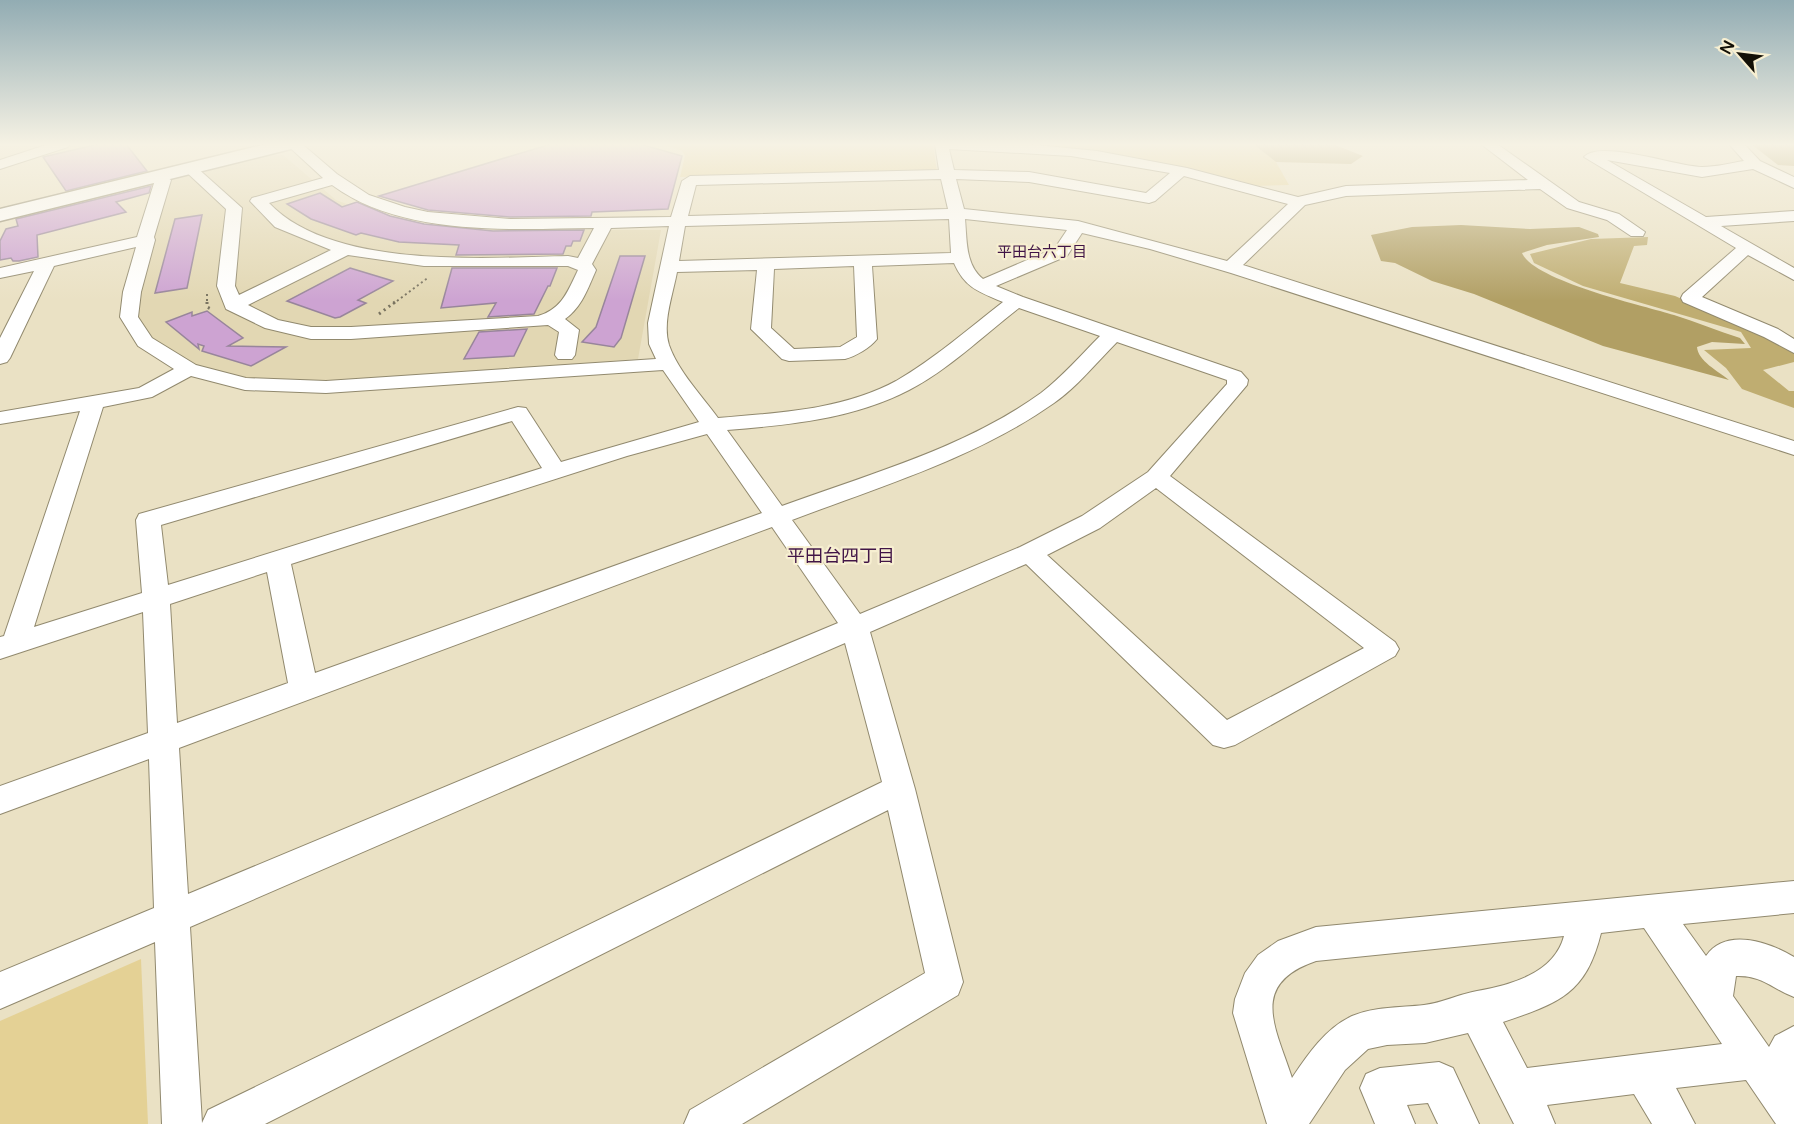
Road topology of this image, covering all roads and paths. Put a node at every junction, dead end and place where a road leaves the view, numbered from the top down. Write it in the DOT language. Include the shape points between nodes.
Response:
graph roads {
  1 [pos="47,196"];
  2 [pos="77,196"];
  3 [pos="158,196"];
  4 [pos="221,196"];
  5 [pos="274,196"];
  6 [pos="361,196"];
  7 [pos="685,196"];
  8 [pos="952,196"];
  9 [pos="1278,196"];
  10 [pos="1316,196"];
  11 [pos="1562,196"];
  12 [pos="1658,196"];
  13 [pos="258,201"];
  14 [pos="1299,202"];
  15 [pos="0,208"];
  16 [pos="234,208"];
  17 [pos="957,214"];
  18 [pos="0,215"];
  19 [pos="1794,216"];
  20 [pos="678,222"];
  21 [pos="1702,222"];
  22 [pos="604,223"];
  23 [pos="1078,226"];
  24 [pos="1637,232"];
  25 [pos="145,238"];
  26 [pos="346,249"];
  27 [pos="1754,252"];
  28 [pos="1794,253"];
  29 [pos="960,258"];
  30 [pos="863,261"];
  31 [pos="47,262"];
  32 [pos="583,264"];
  33 [pos="766,264"];
  34 [pos="668,267"];
  35 [pos="1230,268"];
  36 [pos="0,273"];
  37 [pos="1794,275"];
  38 [pos="419,276"];
  39 [pos="431,276"];
  40 [pos="437,276"];
  41 [pos="981,286"];
  42 [pos="1016,301"];
  43 [pos="233,305"];
  44 [pos="382,318"];
  45 [pos="551,319"];
  46 [pos="1113,334"];
  47 [pos="1794,347"];
  48 [pos="565,355"];
  49 [pos="0,358"];
  50 [pos="669,364"];
  51 [pos="189,369"];
  52 [pos="94,402"];
  53 [pos="0,418"];
  54 [pos="713,425"];
  55 [pos="1794,448"];
  56 [pos="555,471"];
  57 [pos="1156,477"];
  58 [pos="778,518"];
  59 [pos="1029,554"];
  60 [pos="278,561"];
  61 [pos="156,598"];
  62 [pos="855,627"];
  63 [pos="7,646"];
  64 [pos="304,689"];
  65 [pos="162,740"];
  66 [pos="899,789"];
  67 [pos="0,800"];
  68 [pos="1794,897"];
  69 [pos="1653,911"];
  70 [pos="1586,918"];
  71 [pos="170,919"];
  72 [pos="1794,979"];
  73 [pos="0,991"];
  74 [pos="1714,1000"];
  75 [pos="1477,1010"];
  76 [pos="1794,1045"];
  77 [pos="1755,1059"];
  78 [pos="1644,1073"];
  79 [pos="1517,1089"];
  80 [pos="1790,1111"];
  81 [pos="182,1124"];
  82 [pos="222,1124"];
  83 [pos="704,1124"];
  84 [pos="1287,1124"];
  85 [pos="1395,1124"];
  86 [pos="1459,1124"];
  87 [pos="1535,1124"];
  88 [pos="1675,1124"];
  1 -- 15 [label="main road"];
  2 -- 18 [label="main road"];
  3 -- 25 [label="street"];
  4 -- 16 [label="street"];
  5 -- 13 [label="street"];
  6 -- 22 [label="street" via="414,214 459,222"];
  7 -- 20 [label="street"];
  8 -- 17 [label="street"];
  9 -- 14 [label="street"];
  10 -- 14 [label="street"];
  11 -- 24 [label="street" via="1573,205 1613,217"];
  12 -- 21 [label="street"];
  13 -- 16 [label="street"];
  13 -- 26 [label="street" via="283,225"];
  14 -- 35 [label="street"];
  16 -- 43 [label="street" via="226,286"];
  17 -- 20 [label="street"];
  17 -- 23 [label="street" via="1038,219"];
  17 -- 29 [label="street"];
  19 -- 21 [label="street"];
  20 -- 22 [label="street"];
  20 -- 34 [label="street"];
  21 -- 27 [label="street"];
  22 -- 32 [label="street"];
  23 -- 35 [label="street"];
  23 -- 41 [label="street" via="1061,252"];
  26 -- 32 [label="street" via="440,263"];
  26 -- 43 [label="street"];
  27 -- 28 [label="street"];
  27 -- 37 [label="street"];
  27 -- 47 [label="street" via="1690,298"];
  29 -- 30 [label="street"];
  29 -- 41 [label="street" via="969,277"];
  30 -- 33 [label="street"];
  30 -- 33 [label="street" via="867,339 845,353 789,355 761,329"];
  31 -- 36 [label="street"];
  31 -- 49 [label="street"];
  31 -- 51 [label="street" via="147,240 129,316 145,342"];
  32 -- 45 [label="street" via="587,270 568,309"];
  33 -- 34 [label="street"];
  34 -- 50 [label="street" via="658,323 659,344"];
  35 -- 55 [label="street"];
  38 -- 39 [label="path"];
  39 -- 40 [label="path"];
  39 -- 44 [label="path" via="371,319"];
  41 -- 42 [label="street"];
  42 -- 46 [label="street"];
  42 -- 54 [label="street" via="902,386 838,409"];
  43 -- 45 [label="street" via="272,324 311,333"];
  45 -- 48 [label="street" via="569,330"];
  46 -- 57 [label="street" via="1238,380 1237,386"];
  46 -- 58 [label="street" via="1049,397 991,433"];
  50 -- 51 [label="street" via="326,387 245,384"];
  50 -- 54 [label="street"];
  51 -- 52 [label="street" via="145,393"];
  52 -- 53 [label="street"];
  52 -- 63 [label="street"];
  54 -- 56 [label="street"];
  54 -- 58 [label="street"];
  56 -- 60 [label="street"];
  56 -- 61 [label="street" via="518,413 148,520"];
  57 -- 59 [label="street" via="1091,522"];
  57 -- 59 [label="street" via="1385,649 1224,736"];
  58 -- 62 [label="street"];
  58 -- 64 [label="street"];
  59 -- 62 [label="street"];
  60 -- 61 [label="street"];
  60 -- 64 [label="street"];
  61 -- 63 [label="street"];
  61 -- 65 [label="street"];
  62 -- 66 [label="street"];
  62 -- 71 [label="street"];
  64 -- 65 [label="street"];
  65 -- 67 [label="street"];
  65 -- 71 [label="street"];
  66 -- 82 [label="street"];
  66 -- 83 [label="street" via="945,982"];
  68 -- 69 [label="street"];
  69 -- 70 [label="street"];
  69 -- 74 [label="street"];
  70 -- 75 [label="street" via="1580,948 1560,978 1532,993"];
  70 -- 84 [label="street" via="1316,944 1291,952 1271,965 1254,997 1252,1013"];
  71 -- 73 [label="street"];
  71 -- 81 [label="street"];
  72 -- 74 [label="street" via="1757,958 1725,959 1719,968"];
  74 -- 77 [label="street"];
  75 -- 79 [label="street"];
  75 -- 84 [label="street" via="1427,1023 1365,1030 1341,1047 1305,1091"];
  76 -- 80 [label="street" via="1783,1059"];
  77 -- 78 [label="street"];
  77 -- 80 [label="street"];
  78 -- 79 [label="street"];
  78 -- 88 [label="street"];
  79 -- 87 [label="street"];
  85 -- 86 [label="street" via="1380,1088 1439,1082"];
}
